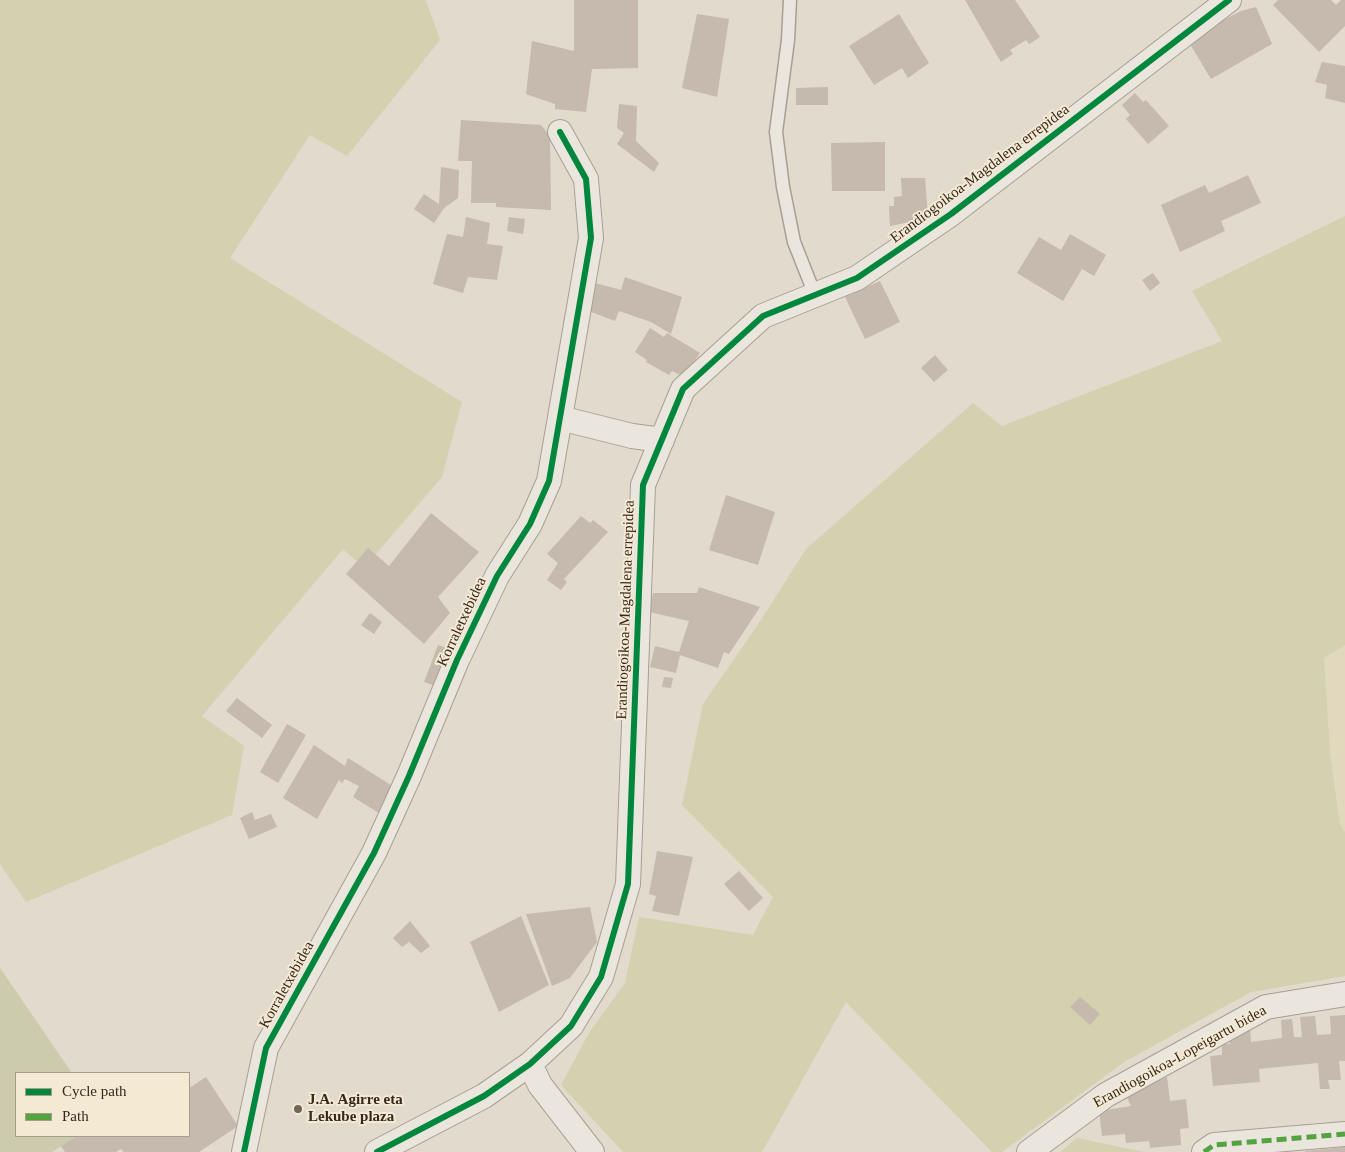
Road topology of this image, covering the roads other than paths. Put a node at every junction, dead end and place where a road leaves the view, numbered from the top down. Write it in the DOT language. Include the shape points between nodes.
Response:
graph roads {
  1 [pos="790,0"];
  2 [pos="1229,0"];
  3 [pos="560,132"];
  4 [pos="815,295"];
  5 [pos="560,418"];
  6 [pos="662,440"];
  7 [pos="1345,994"];
  8 [pos="530,1064"];
  9 [pos="1345,1134"];
  10 [pos="243,1151"];
  11 [pos="377,1152"];
  12 [pos="592,1152"];
  13 [pos="1029,1152"];
  14 [pos="1204,1152"];
  1 -- 4 [label="lane" via="776,132 794,242"];
  2 -- 4 [label="street, Erandiogoikoa-Magdalena errepidea" via="951,214 858,278"];
  3 -- 5 [label="street, Korraletxebidea" via="586,179 591,238"];
  4 -- 6 [label="street, Erandiogoikoa-Magdalena errepidea" via="763,316 691,383 684,390"];
  5 -- 6 [label="street"];
  5 -- 10 [label="street, Korraletxebidea" via="549,481 530,524 497,576 457,660 374,853 266,1048"];
  6 -- 8 [label="street, Erandiogoikoa-Magdalena errepidea" via="643,485 628,884 601,976 571,1026"];
  7 -- 13 [label="street, Erandiogoikoa-Lopeigartu bidea" via="1266,1007 1106,1095"];
  8 -- 11 [label="street, Erandiogoikoa-Magdalena errepidea" via="484,1096"];
  8 -- 12 [label="street" via="540,1085"];
  9 -- 14 [label="street" via="1214,1145"];
}
